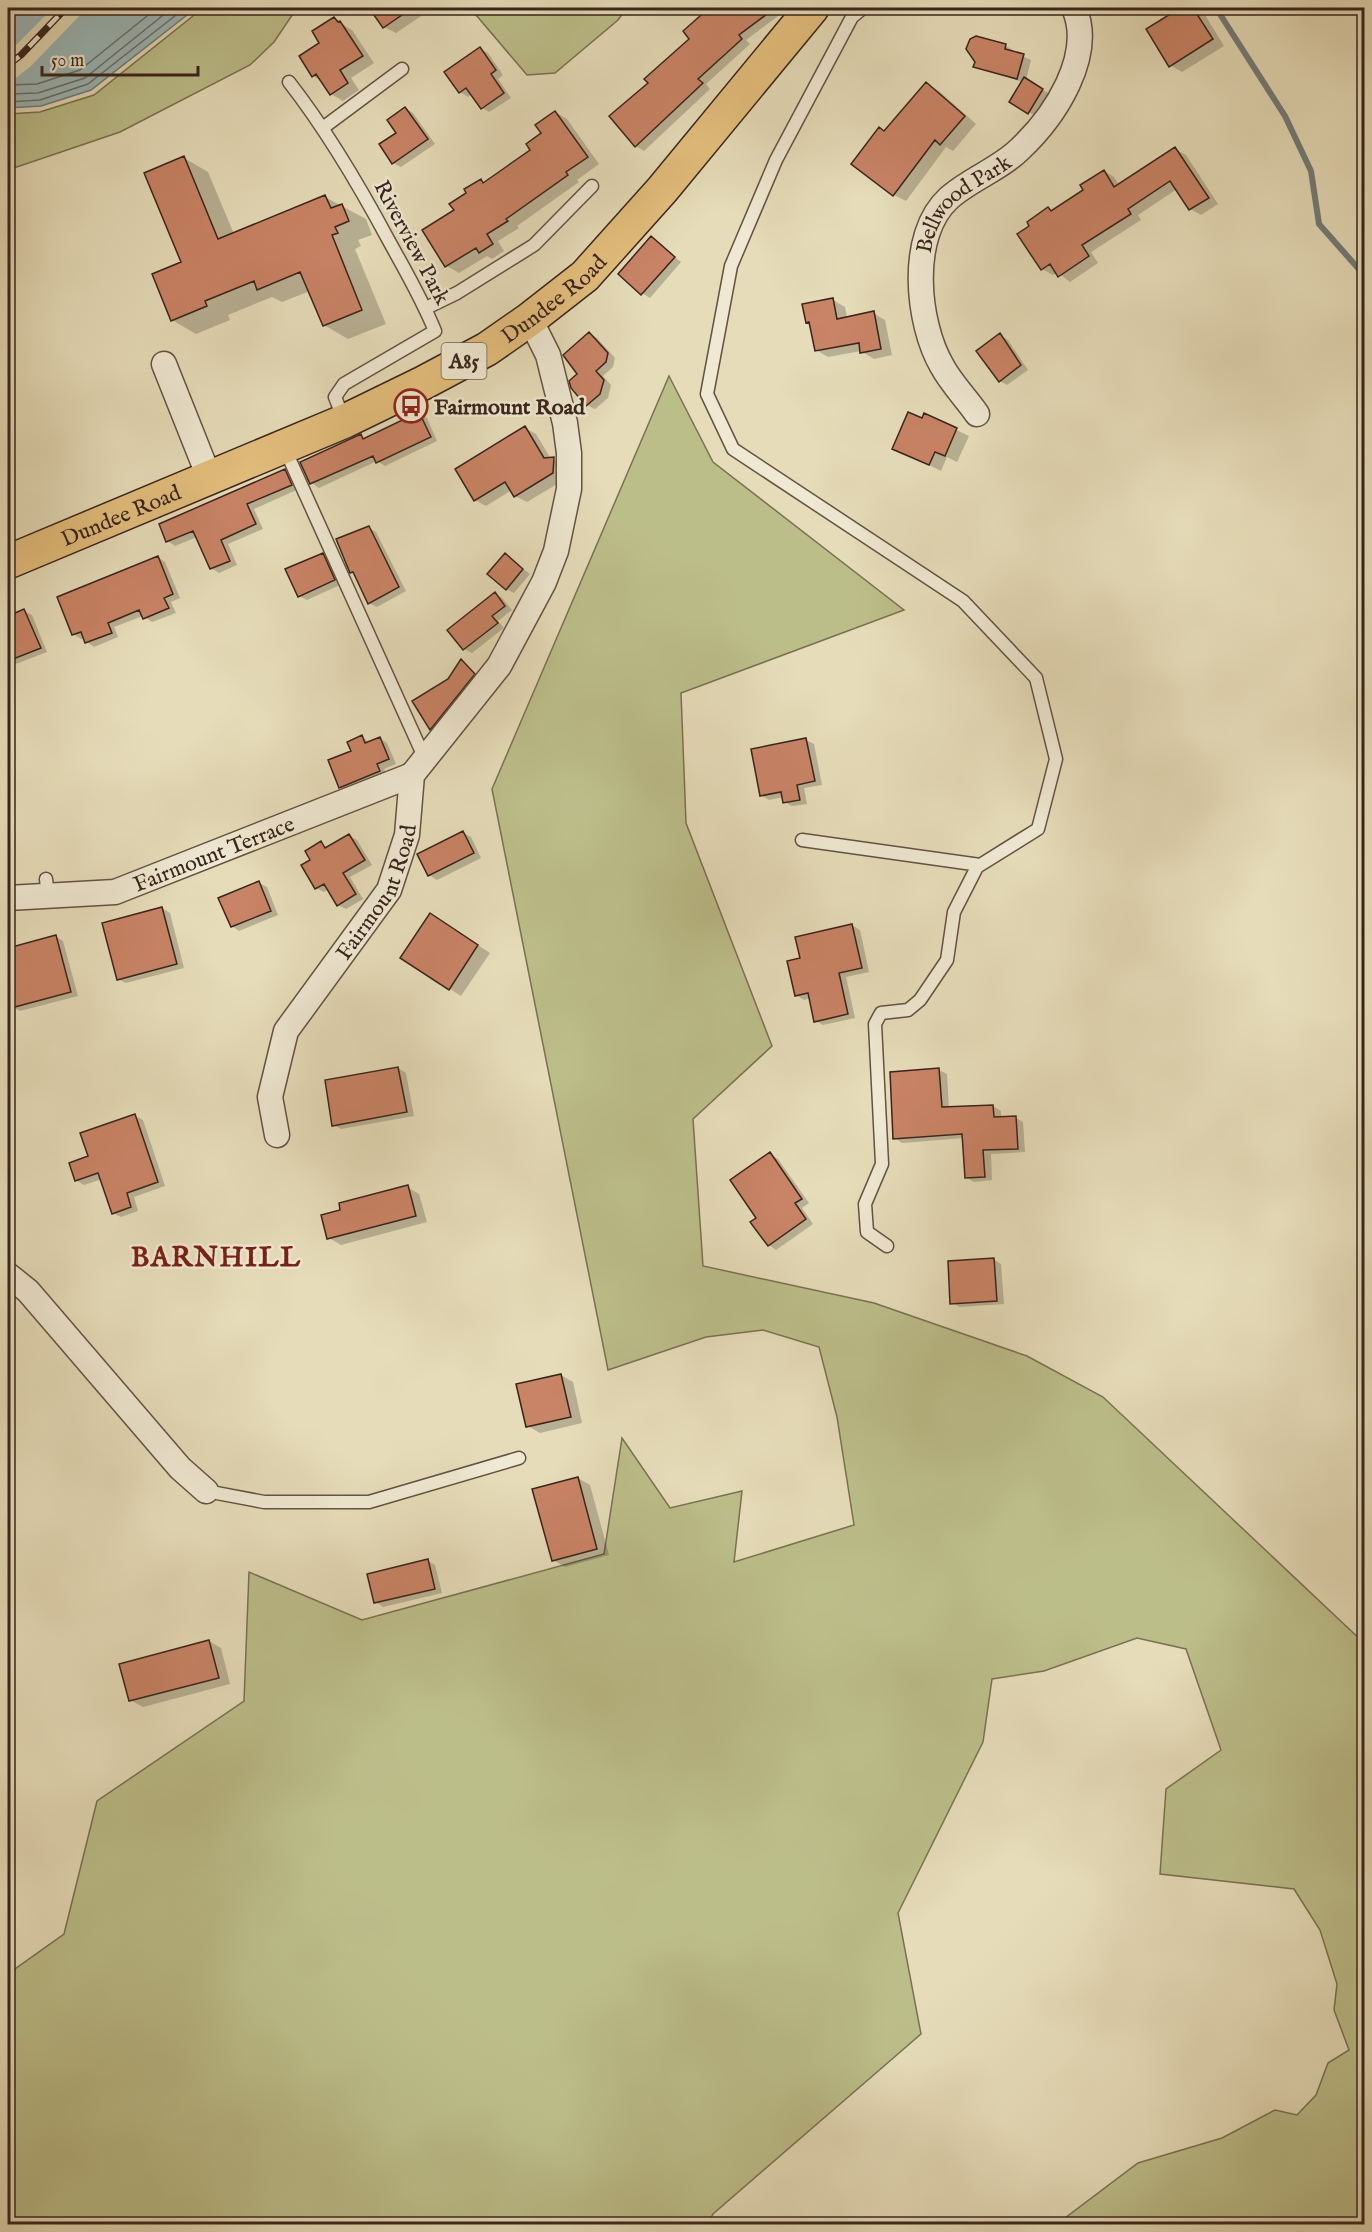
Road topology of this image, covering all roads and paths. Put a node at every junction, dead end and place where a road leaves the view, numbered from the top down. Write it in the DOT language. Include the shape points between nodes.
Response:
graph roads {
  1 [pos="812,8"];
  2 [pos="863,8"];
  3 [pos="1074,8"];
  4 [pos="402,69"];
  5 [pos="289,82"];
  6 [pos="324,127"];
  7 [pos="592,186"];
  8 [pos="426,308"];
  9 [pos="530,319"];
  10 [pos="164,364"];
  11 [pos="977,414"];
  12 [pos="345,421"];
  13 [pos="284,446"];
  14 [pos="209,477"];
  15 [pos="8,562"];
  16 [pos="418,767"];
  17 [pos="802,840"];
  18 [pos="980,865"];
  19 [pos="8,898"];
  20 [pos="277,1134"];
  21 [pos="887,1246"];
  22 [pos="8,1275"];
  23 [pos="519,1458"];
  24 [pos="206,1491"];
  1 -- 9 [label="main road, Dundee Road / A85" via="662,190 585,276"];
  2 -- 18 [label="lane" via="852,16 776,160 731,266 707,394 733,449 963,602 1036,678 1056,759 1038,829"];
  3 -- 11 [label="street, Bellwood Park" via="1079,34 1071,80 1020,150 947,200 926,238 921,288 923,316 942,366"];
  4 -- 6 [label="lane"];
  5 -- 6 [label="lane, Riverview Park"];
  6 -- 8 [label="lane, Riverview Park"];
  7 -- 8 [label="lane" via="534,245"];
  8 -- 12 [label="lane, Riverview Park" via="435,330 344,384 336,397"];
  9 -- 12 [label="main road, Dundee Road / A85" via="451,369"];
  9 -- 16 [label="street" via="548,355 565,423 569,480 563,524 544,582 499,666"];
  10 -- 14 [label="street"];
  12 -- 13 [label="main road, Dundee Road / A85"];
  13 -- 14 [label="main road, Dundee Road / A85"];
  13 -- 16 [label="lane"];
  14 -- 15 [label="main road, Dundee Road / A85"];
  16 -- 19 [label="street, Fairmount Terrace" via="115,892 47,888"];
  16 -- 20 [label="street, Fairmount Road" via="407,836 389,890 286,1031 270,1097"];
  17 -- 18 [label="lane"];
  18 -- 21 [label="lane" via="954,912 947,960 908,1010 880,1013 874,1024 882,1164 865,1204 866,1223 867,1232"];
  22 -- 24 [label="street" via="28,1291 180,1468"];
  23 -- 24 [label="lane" via="369,1502 264,1502"];
}
